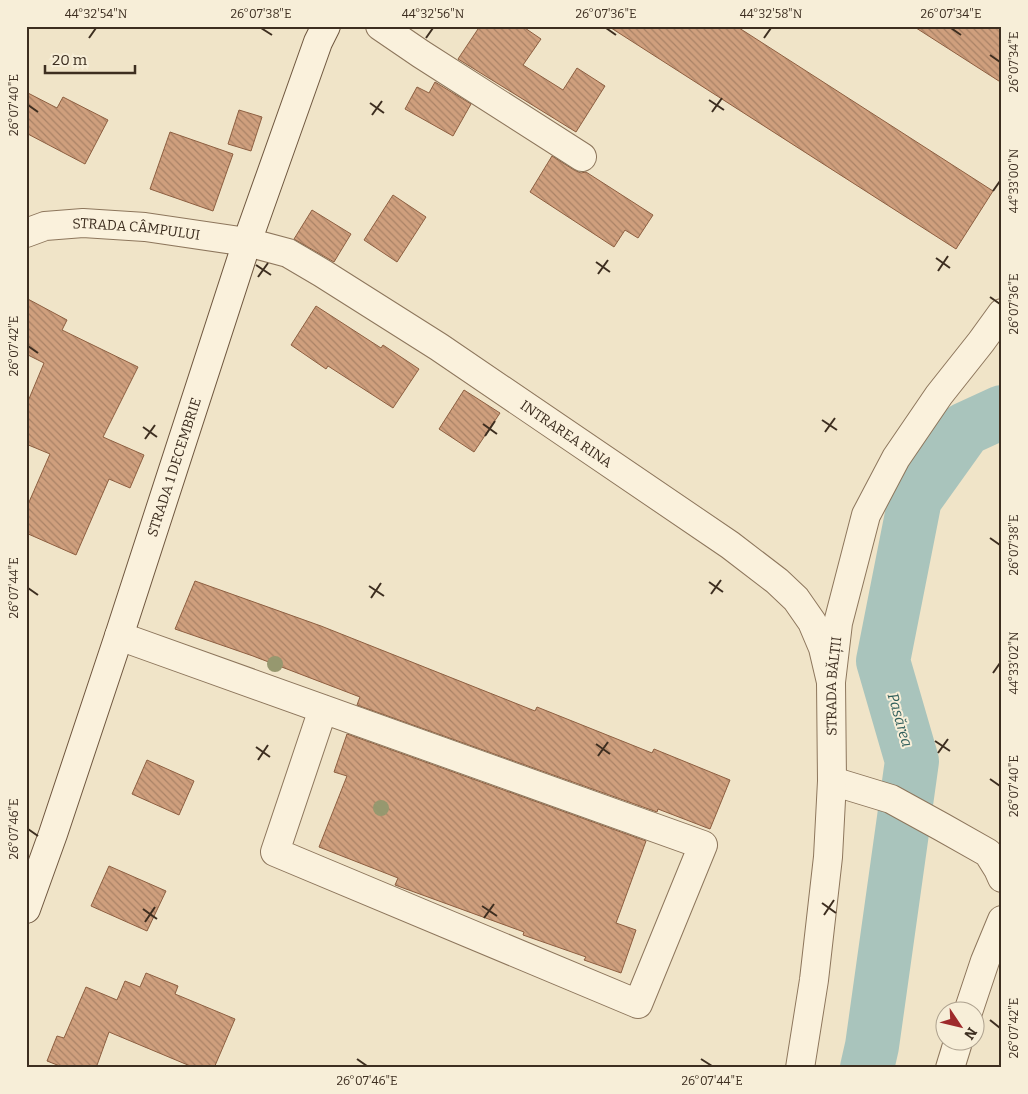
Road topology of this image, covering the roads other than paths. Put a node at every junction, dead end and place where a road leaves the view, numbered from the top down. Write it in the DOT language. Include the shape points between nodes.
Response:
graph roads {
  1 [pos="326,26"];
  2 [pos="380,26"];
  3 [pos="582,157"];
  4 [pos="26,233"];
  5 [pos="247,242"];
  6 [pos="1002,313"];
  7 [pos="991,340"];
  8 [pos="119,636"];
  9 [pos="831,682"];
  10 [pos="323,709"];
  11 [pos="832,781"];
  12 [pos="1002,878"];
  13 [pos="26,908"];
  14 [pos="1002,920"];
  15 [pos="971,1002"];
  16 [pos="955,1052"];
  17 [pos="800,1068"];
  18 [pos="950,1068"];
  1 -- 5 [label="street, STRADA 1 DECEMBRIE"];
  2 -- 3 [label="street"];
  4 -- 5 [label="street, STRADA CÂMPULUI" via="45,226 83,223 145,227"];
  5 -- 8 [label="street, STRADA 1 DECEMBRIE"];
  5 -- 9 [label="street, INTRAREA RINA" via="288,253 322,272 730,545 796,600 812,622 823,648"];
  6 -- 7 [label="street, STRADA BĂLȚII"];
  7 -- 9 [label="street, STRADA BĂLȚII" via="939,395 896,458 866,515 838,623"];
  8 -- 10 [label="street"];
  8 -- 13 [label="street, STRADA 1 DECEMBRIE"];
  9 -- 11 [label="street, STRADA BĂLȚII"];
  10 -- 10 [label="street" via="703,845 638,1004 275,852"];
  11 -- 12 [label="street" via="891,798 988,853"];
  11 -- 17 [label="street, STRADA BĂLȚII" via="828,857"];
  14 -- 15 [label="street"];
  16 -- 18 [label="street"];
}
